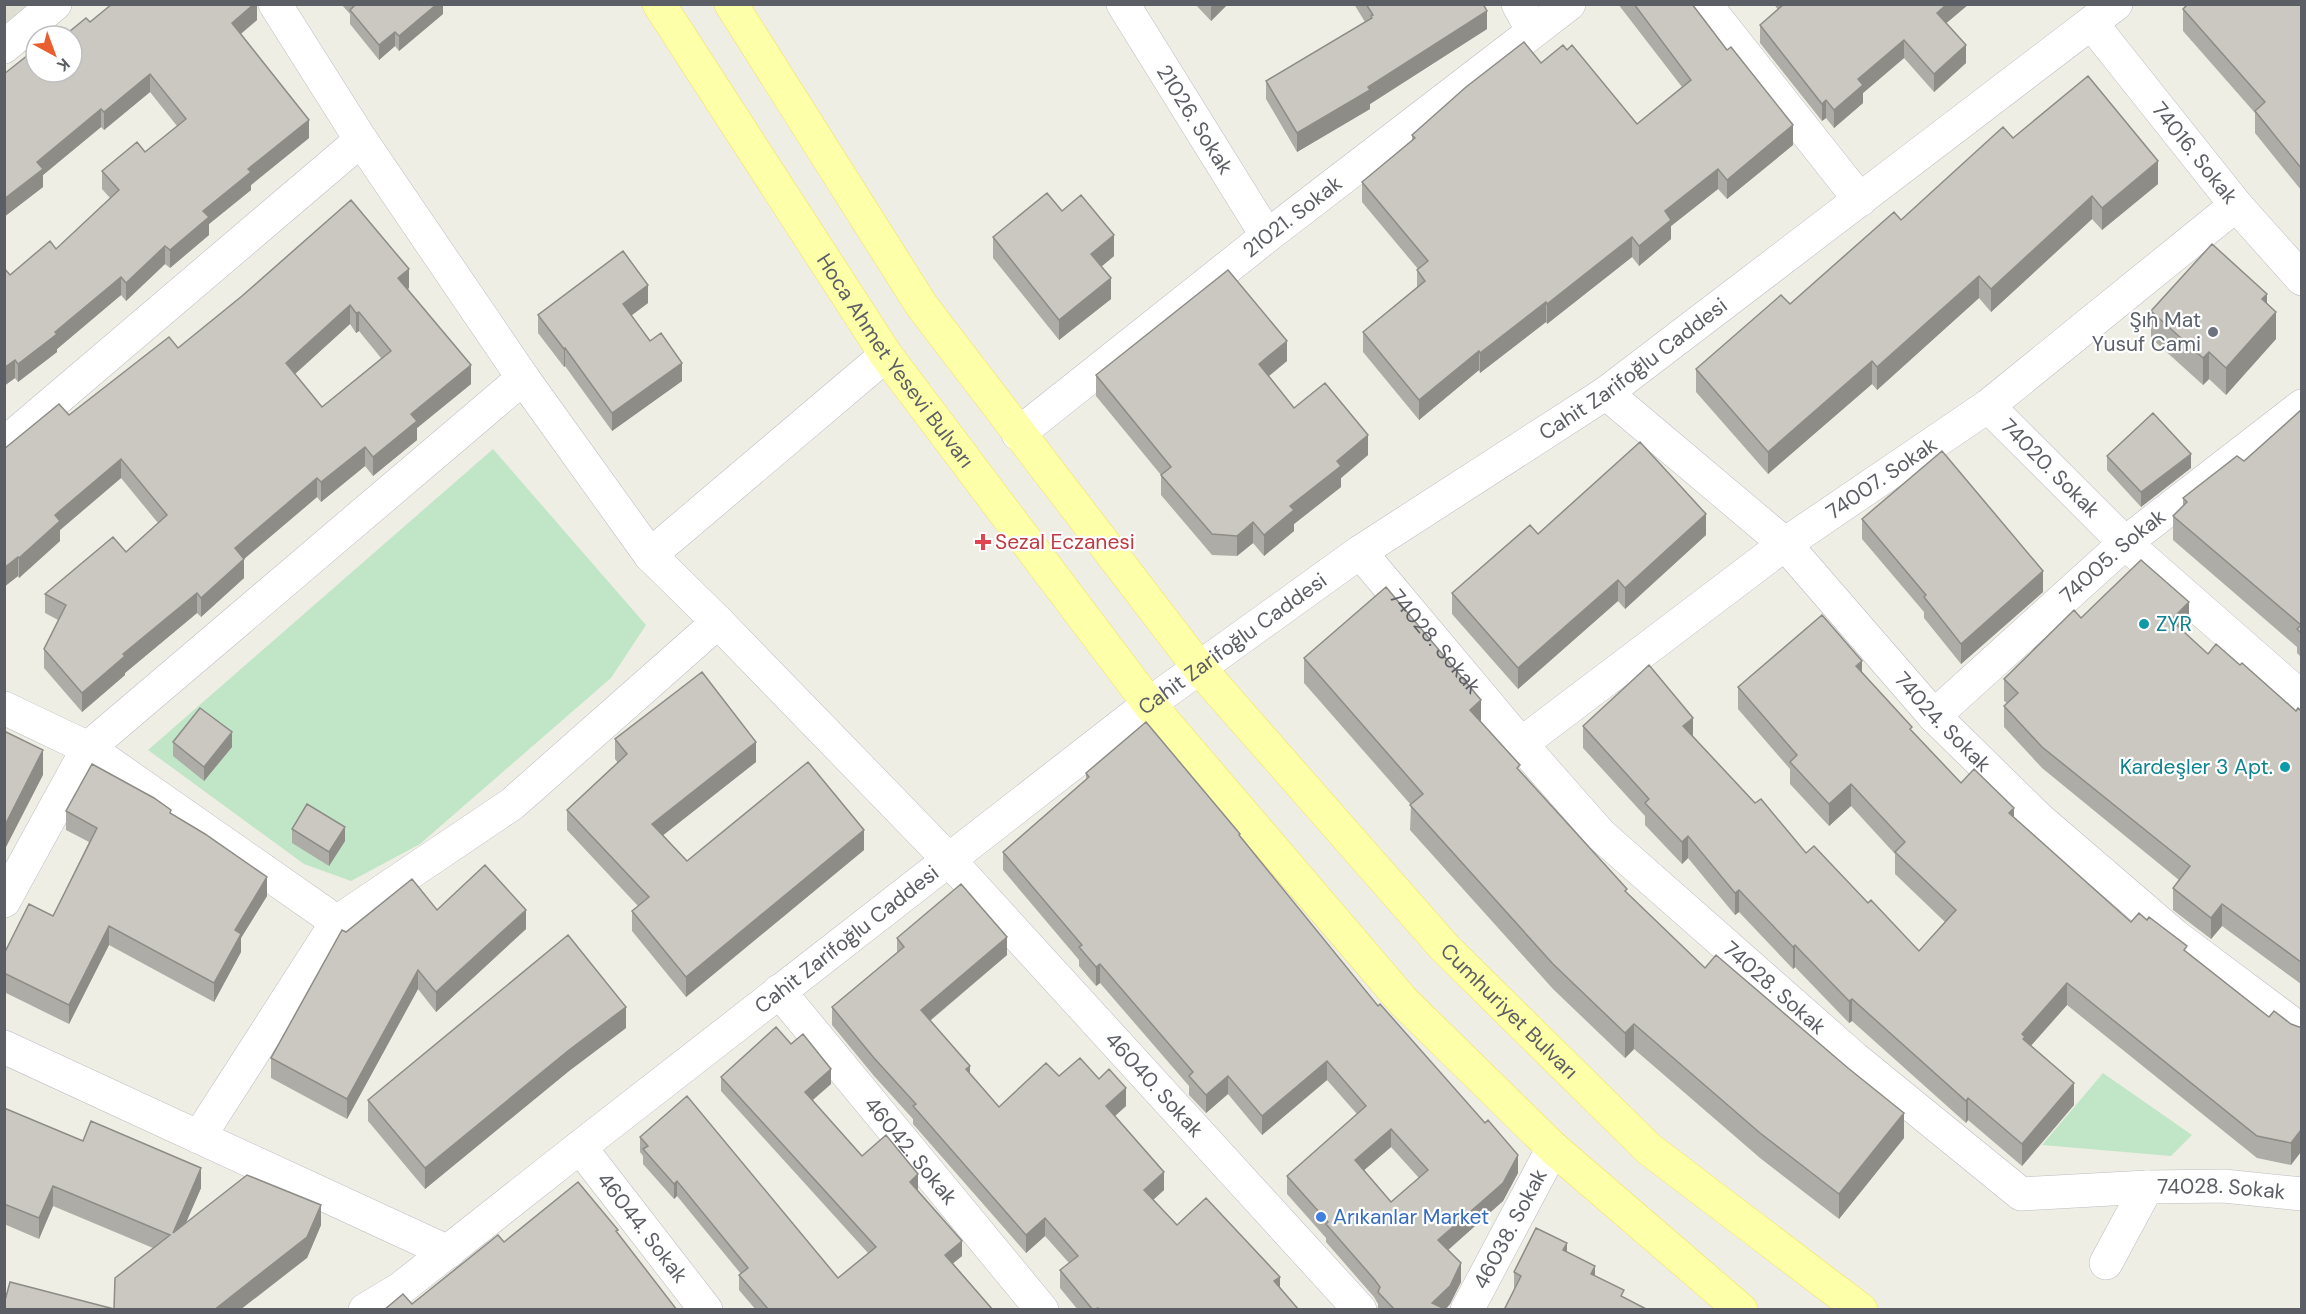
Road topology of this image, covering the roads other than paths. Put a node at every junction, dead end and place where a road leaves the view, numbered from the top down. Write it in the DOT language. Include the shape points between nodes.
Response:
graph roads {
  1 [pos="55,4"];
  2 [pos="275,4"];
  3 [pos="659,4"];
  4 [pos="731,4"];
  5 [pos="1123,4"];
  6 [pos="1569,4"];
  7 [pos="1705,4"];
  8 [pos="2104,14"];
  9 [pos="1526,18"];
  10 [pos="4,47"];
  11 [pos="361,140"];
  12 [pos="1860,200"];
  13 [pos="2236,205"];
  14 [pos="1267,236"];
  15 [pos="2301,279"];
  16 [pos="886,355"];
  17 [pos="523,378"];
  18 [pos="1606,393"];
  19 [pos="1988,406"];
  20 [pos="2301,406"];
  21 [pos="1018,434"];
  22 [pos="4,444"];
  23 [pos="2125,543"];
  24 [pos="1785,544"];
  25 [pos="1360,552"];
  26 [pos="650,555"];
  27 [pos="718,622"];
  28 [pos="1200,669"];
  29 [pos="2301,698"];
  30 [pos="1149,704"];
  31 [pos="4,708"];
  32 [pos="1934,716"];
  33 [pos="1521,744"];
  34 [pos="88,748"];
  35 [pos="949,860"];
  36 [pos="4,901"];
  37 [pos="337,922"];
  38 [pos="779,991"];
  39 [pos="2301,1031"];
  40 [pos="4,1047"];
  41 [pos="199,1137"];
  42 [pos="580,1147"];
  43 [pos="1553,1148"];
  44 [pos="2147,1186"];
  45 [pos="2301,1194"];
  46 [pos="448,1252"];
  47 [pos="2106,1263"];
  48 [pos="408,1299"];
  49 [pos="1736,1308"];
  50 [pos="365,1310"];
  51 [pos="705,1310"];
  52 [pos="1042,1310"];
  53 [pos="1360,1310"];
  54 [pos="1467,1310"];
  55 [pos="1861,1310"];
  1 -- 10 [label="street"];
  2 -- 11 [label="street, 46040. Sokak"];
  3 -- 16 [label="main road, Hoca Ahmet Yesevi Bulvarı"];
  4 -- 21 [label="main road" via="922,306"];
  5 -- 14 [label="street, 21026. Sokak"];
  6 -- 9 [label="street, 21021. Sokak"];
  7 -- 12 [label="street"];
  8 -- 12 [label="street, Cahit Zarifoğlu Caddesi"];
  8 -- 13 [label="street, 74016. Sokak"];
  9 -- 14 [label="street, 21021. Sokak"];
  11 -- 17 [label="street, 46040. Sokak"];
  11 -- 22 [label="street"];
  12 -- 18 [label="street, Cahit Zarifoğlu Caddesi"];
  13 -- 15 [label="street, 74016. Sokak"];
  13 -- 19 [label="street, 74007. Sokak"];
  14 -- 21 [label="street, 21021. Sokak"];
  16 -- 26 [label="street"];
  16 -- 30 [label="main road, Hoca Ahmet Yesevi Bulvarı"];
  17 -- 26 [label="street, 46040. Sokak"];
  17 -- 34 [label="street"];
  18 -- 24 [label="street, 74024. Sokak"];
  18 -- 25 [label="street, Cahit Zarifoğlu Caddesi"];
  19 -- 23 [label="street, 74020. Sokak"];
  19 -- 24 [label="street, 74007. Sokak"];
  20 -- 23 [label="street, 74005. Sokak"];
  21 -- 28 [label="main road"];
  23 -- 29 [label="street, 74020. Sokak"];
  23 -- 32 [label="street, 74005. Sokak"];
  24 -- 32 [label="street, 74024. Sokak"];
  24 -- 33 [label="street, 74007. Sokak"];
  25 -- 28 [label="street, Cahit Zarifoğlu Caddesi"];
  25 -- 33 [label="street, 74028. Sokak"];
  26 -- 27 [label="street, 46040. Sokak"];
  27 -- 35 [label="street, 46040. Sokak"];
  27 -- 37 [label="street" via="512,804"];
  28 -- 30 [label="street, Cahit Zarifoğlu Caddesi"];
  28 -- 55 [label="main road, Cumhuriyet Bulvarı" via="1444,948 1649,1149"];
  30 -- 35 [label="street, Cahit Zarifoğlu Caddesi"];
  30 -- 43 [label="main road" via="1403,1001"];
  31 -- 34 [label="street"];
  32 -- 39 [label="street, 74024. Sokak" via="2039,819 2175,936"];
  33 -- 44 [label="street, 74028. Sokak" via="1601,835 1854,1058 2021,1194"];
  34 -- 36 [label="street"];
  34 -- 37 [label="street"];
  35 -- 38 [label="street, Cahit Zarifoğlu Caddesi"];
  35 -- 53 [label="street, 46040. Sokak"];
  37 -- 41 [label="street"];
  38 -- 42 [label="street, Cahit Zarifoğlu Caddesi"];
  38 -- 52 [label="street, 46042. Sokak"];
  40 -- 41 [label="street"];
  41 -- 46 [label="street"];
  42 -- 46 [label="street, Cahit Zarifoğlu Caddesi"];
  42 -- 51 [label="street, 46044. Sokak"];
  43 -- 49 [label="main road"];
  43 -- 54 [label="street, 46038. Sokak"];
  44 -- 45 [label="street, 74028. Sokak" via="2224,1186"];
  44 -- 47 [label="street"];
  46 -- 48 [label="street, Cahit Zarifoğlu Caddesi"];
  48 -- 50 [label="street, Cahit Zarifoğlu Caddesi"];
}
